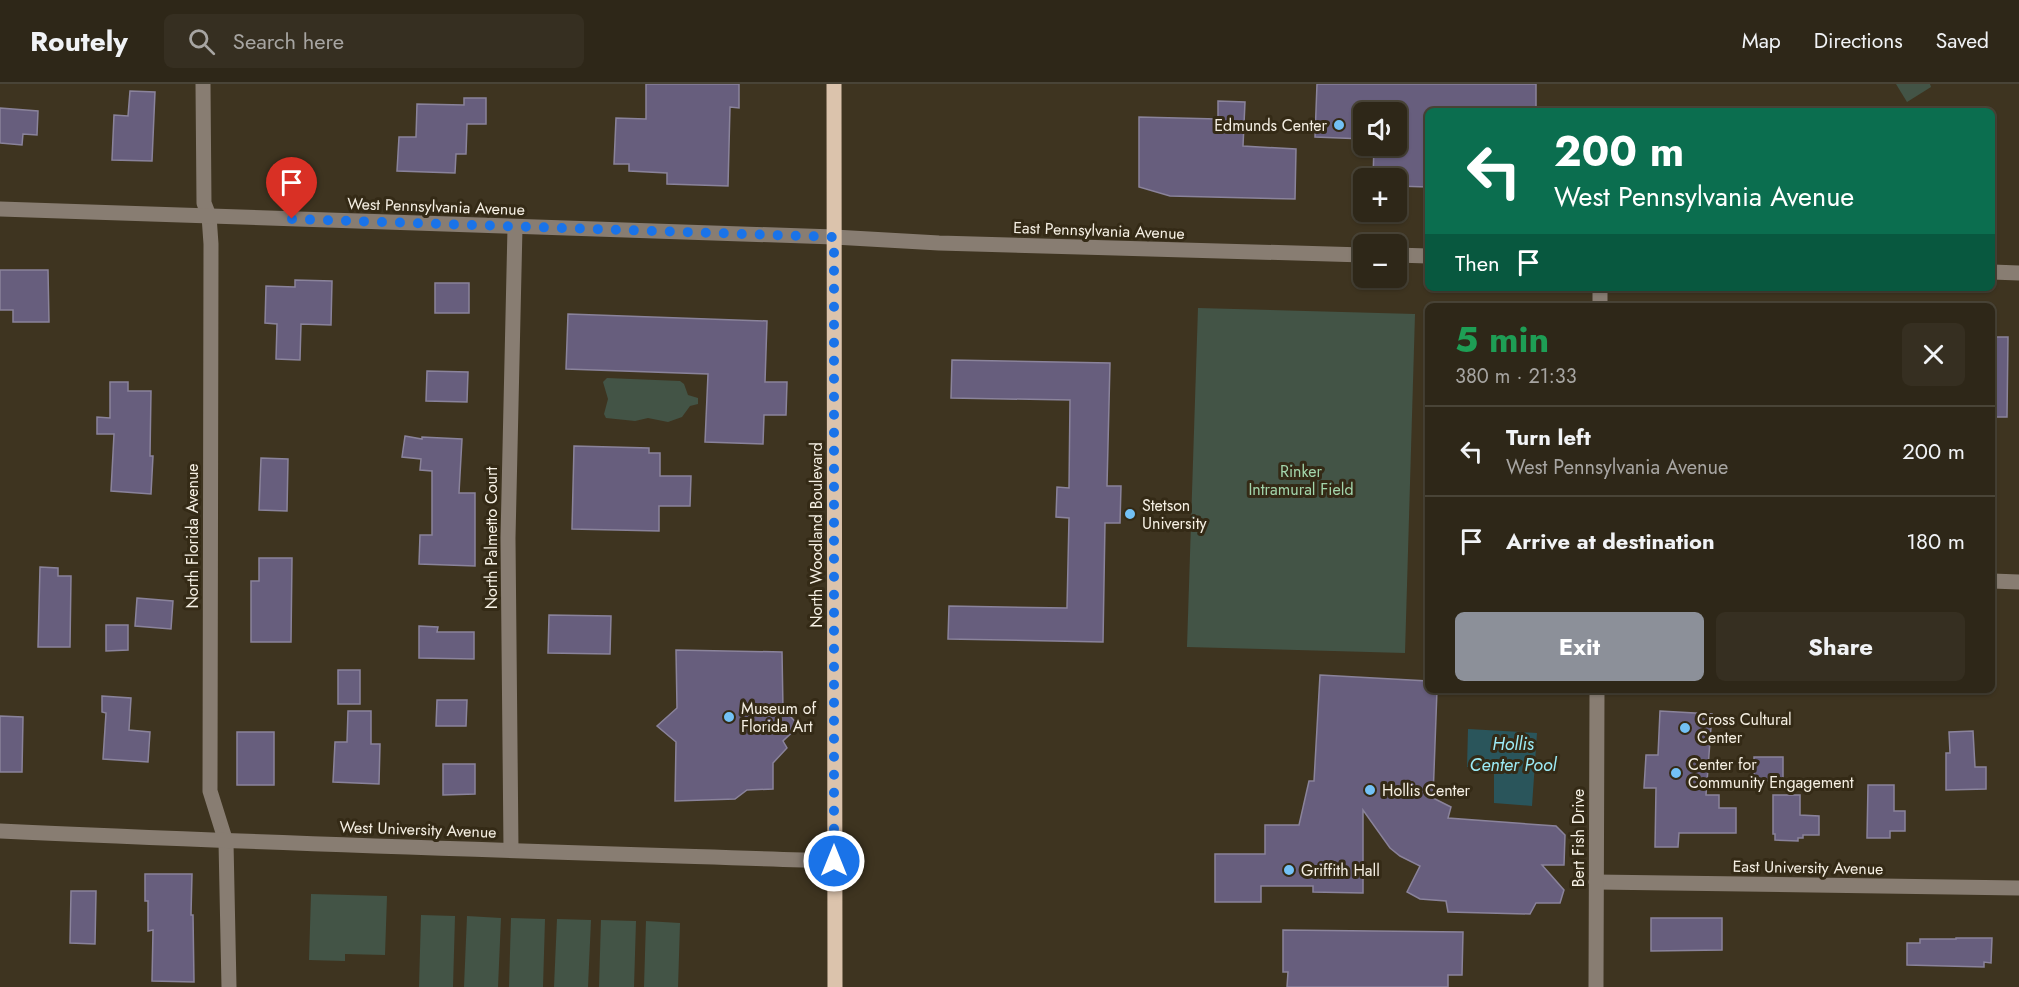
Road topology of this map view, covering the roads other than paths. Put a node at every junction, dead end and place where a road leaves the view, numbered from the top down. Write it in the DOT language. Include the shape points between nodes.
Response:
graph roads {
  1 [pos="203,84"];
  2 [pos="834,84"];
  3 [pos="0,209"];
  4 [pos="208,216"];
  5 [pos="515,226"];
  6 [pos="834,237"];
  7 [pos="1353,255"];
  8 [pos="1407,255"];
  9 [pos="1425,256"];
  10 [pos="1995,272"];
  11 [pos="2019,273"];
  12 [pos="1995,581"];
  13 [pos="2019,582"];
  14 [pos="1597,693"];
  15 [pos="0,831"];
  16 [pos="226,842"];
  17 [pos="511,849"];
  18 [pos="834,861"];
  19 [pos="1596,882"];
  20 [pos="2019,888"];
  21 [pos="229,987"];
  22 [pos="835,987"];
  23 [pos="1596,987"];
  1 -- 4 [label="street, North Florida Avenue" via="204,203"];
  2 -- 6 [label="main road, North Woodland Boulevard"];
  3 -- 4 [label="street, West Pennsylvania Avenue"];
  4 -- 5 [label="street, West Pennsylvania Avenue"];
  4 -- 16 [label="street, North Florida Avenue" via="210,791"];
  5 -- 6 [label="street, West Pennsylvania Avenue"];
  5 -- 17 [label="street, North Palmetto Court" via="508,538"];
  6 -- 7 [label="street, East Pennsylvania Avenue"];
  6 -- 18 [label="main road, North Woodland Boulevard"];
  8 -- 9 [label="street"];
  10 -- 11 [label="street"];
  12 -- 13 [label="street"];
  14 -- 19 [label="street, Bert Fish Drive"];
  15 -- 16 [label="street, West University Avenue"];
  16 -- 17 [label="street, West University Avenue"];
  16 -- 21 [label="street, North Florida Avenue"];
  17 -- 18 [label="street, West University Avenue"];
  18 -- 22 [label="main road, North Woodland Boulevard"];
  19 -- 20 [label="street, East University Avenue"];
  19 -- 23 [label="street, Bert Fish Drive"];
}
